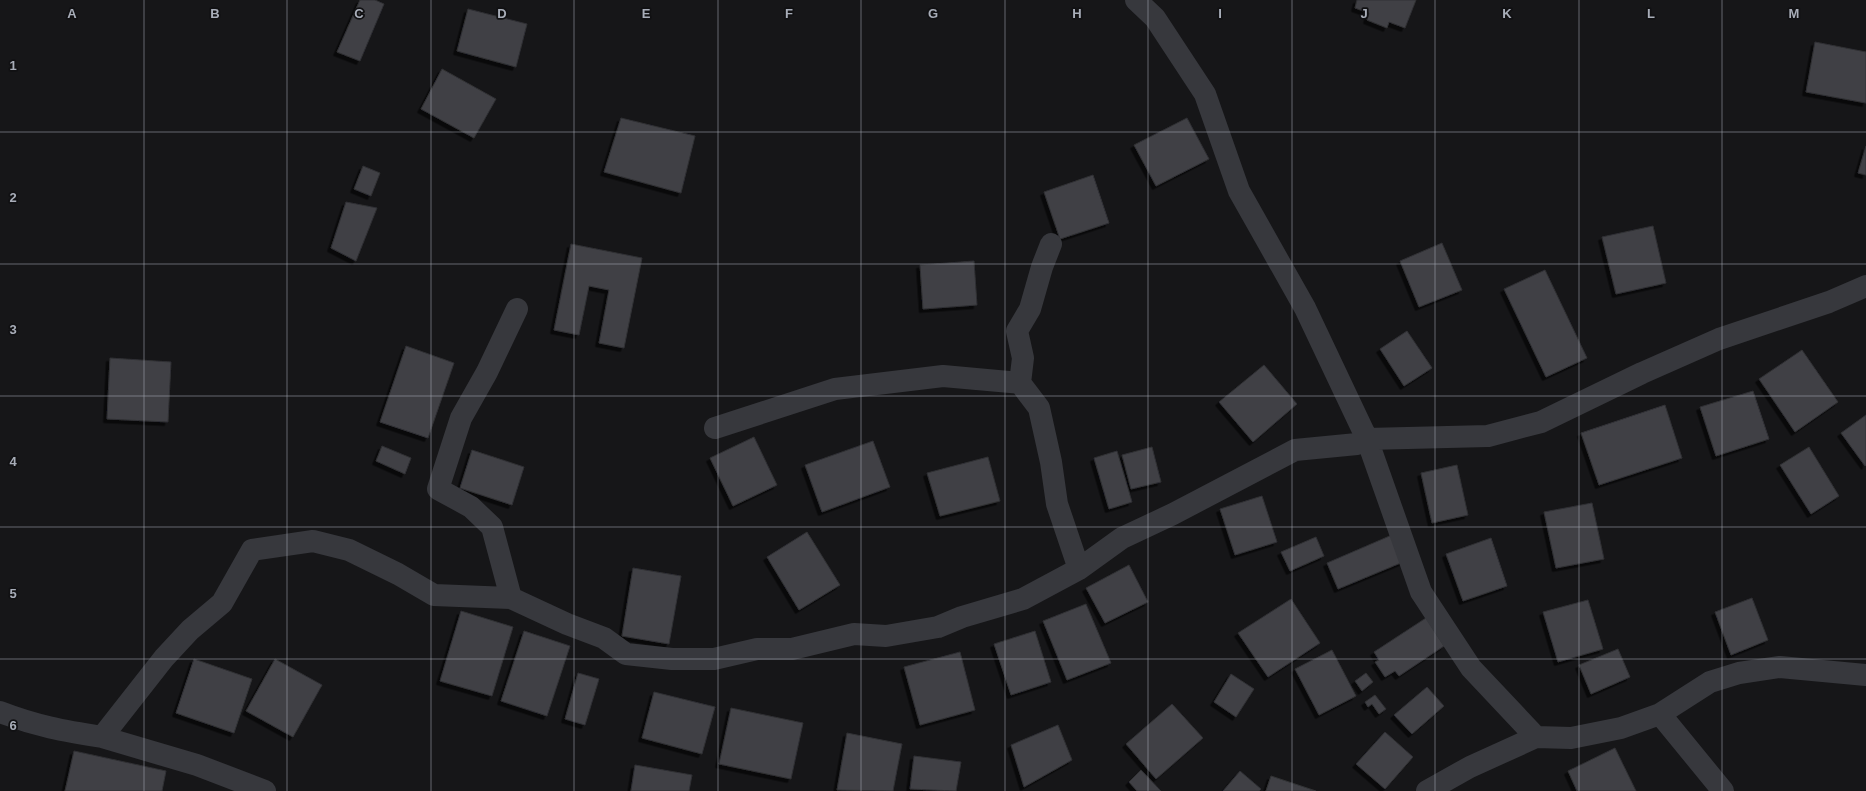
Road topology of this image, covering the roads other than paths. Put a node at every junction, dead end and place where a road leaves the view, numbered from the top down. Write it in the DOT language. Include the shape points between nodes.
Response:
graph roads {
  1 [pos="1136,0"];
  2 [pos="1051,244"];
  3 [pos="1866,286"];
  4 [pos="517,310"];
  5 [pos="1020,383"];
  6 [pos="715,428"];
  7 [pos="1367,439"];
  8 [pos="1079,569"];
  9 [pos="511,598"];
  10 [pos="1866,675"];
  11 [pos="0,712"];
  12 [pos="1660,714"];
  13 [pos="102,737"];
  14 [pos="1536,737"];
  15 [pos="265,791"];
  16 [pos="1427,791"];
  17 [pos="1723,791"];
  1 -- 7 [label="street" via="1155,18 1205,94 1239,191 1305,308"];
  2 -- 5 [label="street" via="1030,309 1017,331 1022,358"];
  3 -- 7 [label="street" via="1829,302 1719,339 1541,422 1488,436"];
  4 -- 9 [label="street" via="461,418 438,489 471,507 492,526"];
  5 -- 6 [label="street" via="943,376 835,389"];
  5 -- 8 [label="street" via="1039,408 1057,504"];
  7 -- 8 [label="street" via="1357,444 1295,450 1122,538"];
  7 -- 14 [label="street" via="1421,592 1471,668"];
  8 -- 9 [label="street" via="1023,598 938,627 886,636 854,634 792,649 757,649 714,659 672,659 626,654 604,638"];
  9 -- 13 [label="street" via="434,595 349,550 313,541 252,550 222,603 190,630 164,658"];
  10 -- 12 [label="street" via="1780,667 1739,673 1710,682"];
  11 -- 13 [label="street" via="56,730"];
  12 -- 14 [label="street" via="1614,730 1571,738"];
  12 -- 17 [label="street"];
  13 -- 15 [label="street" via="197,765"];
  14 -- 16 [label="street" via="1470,767"];
}
